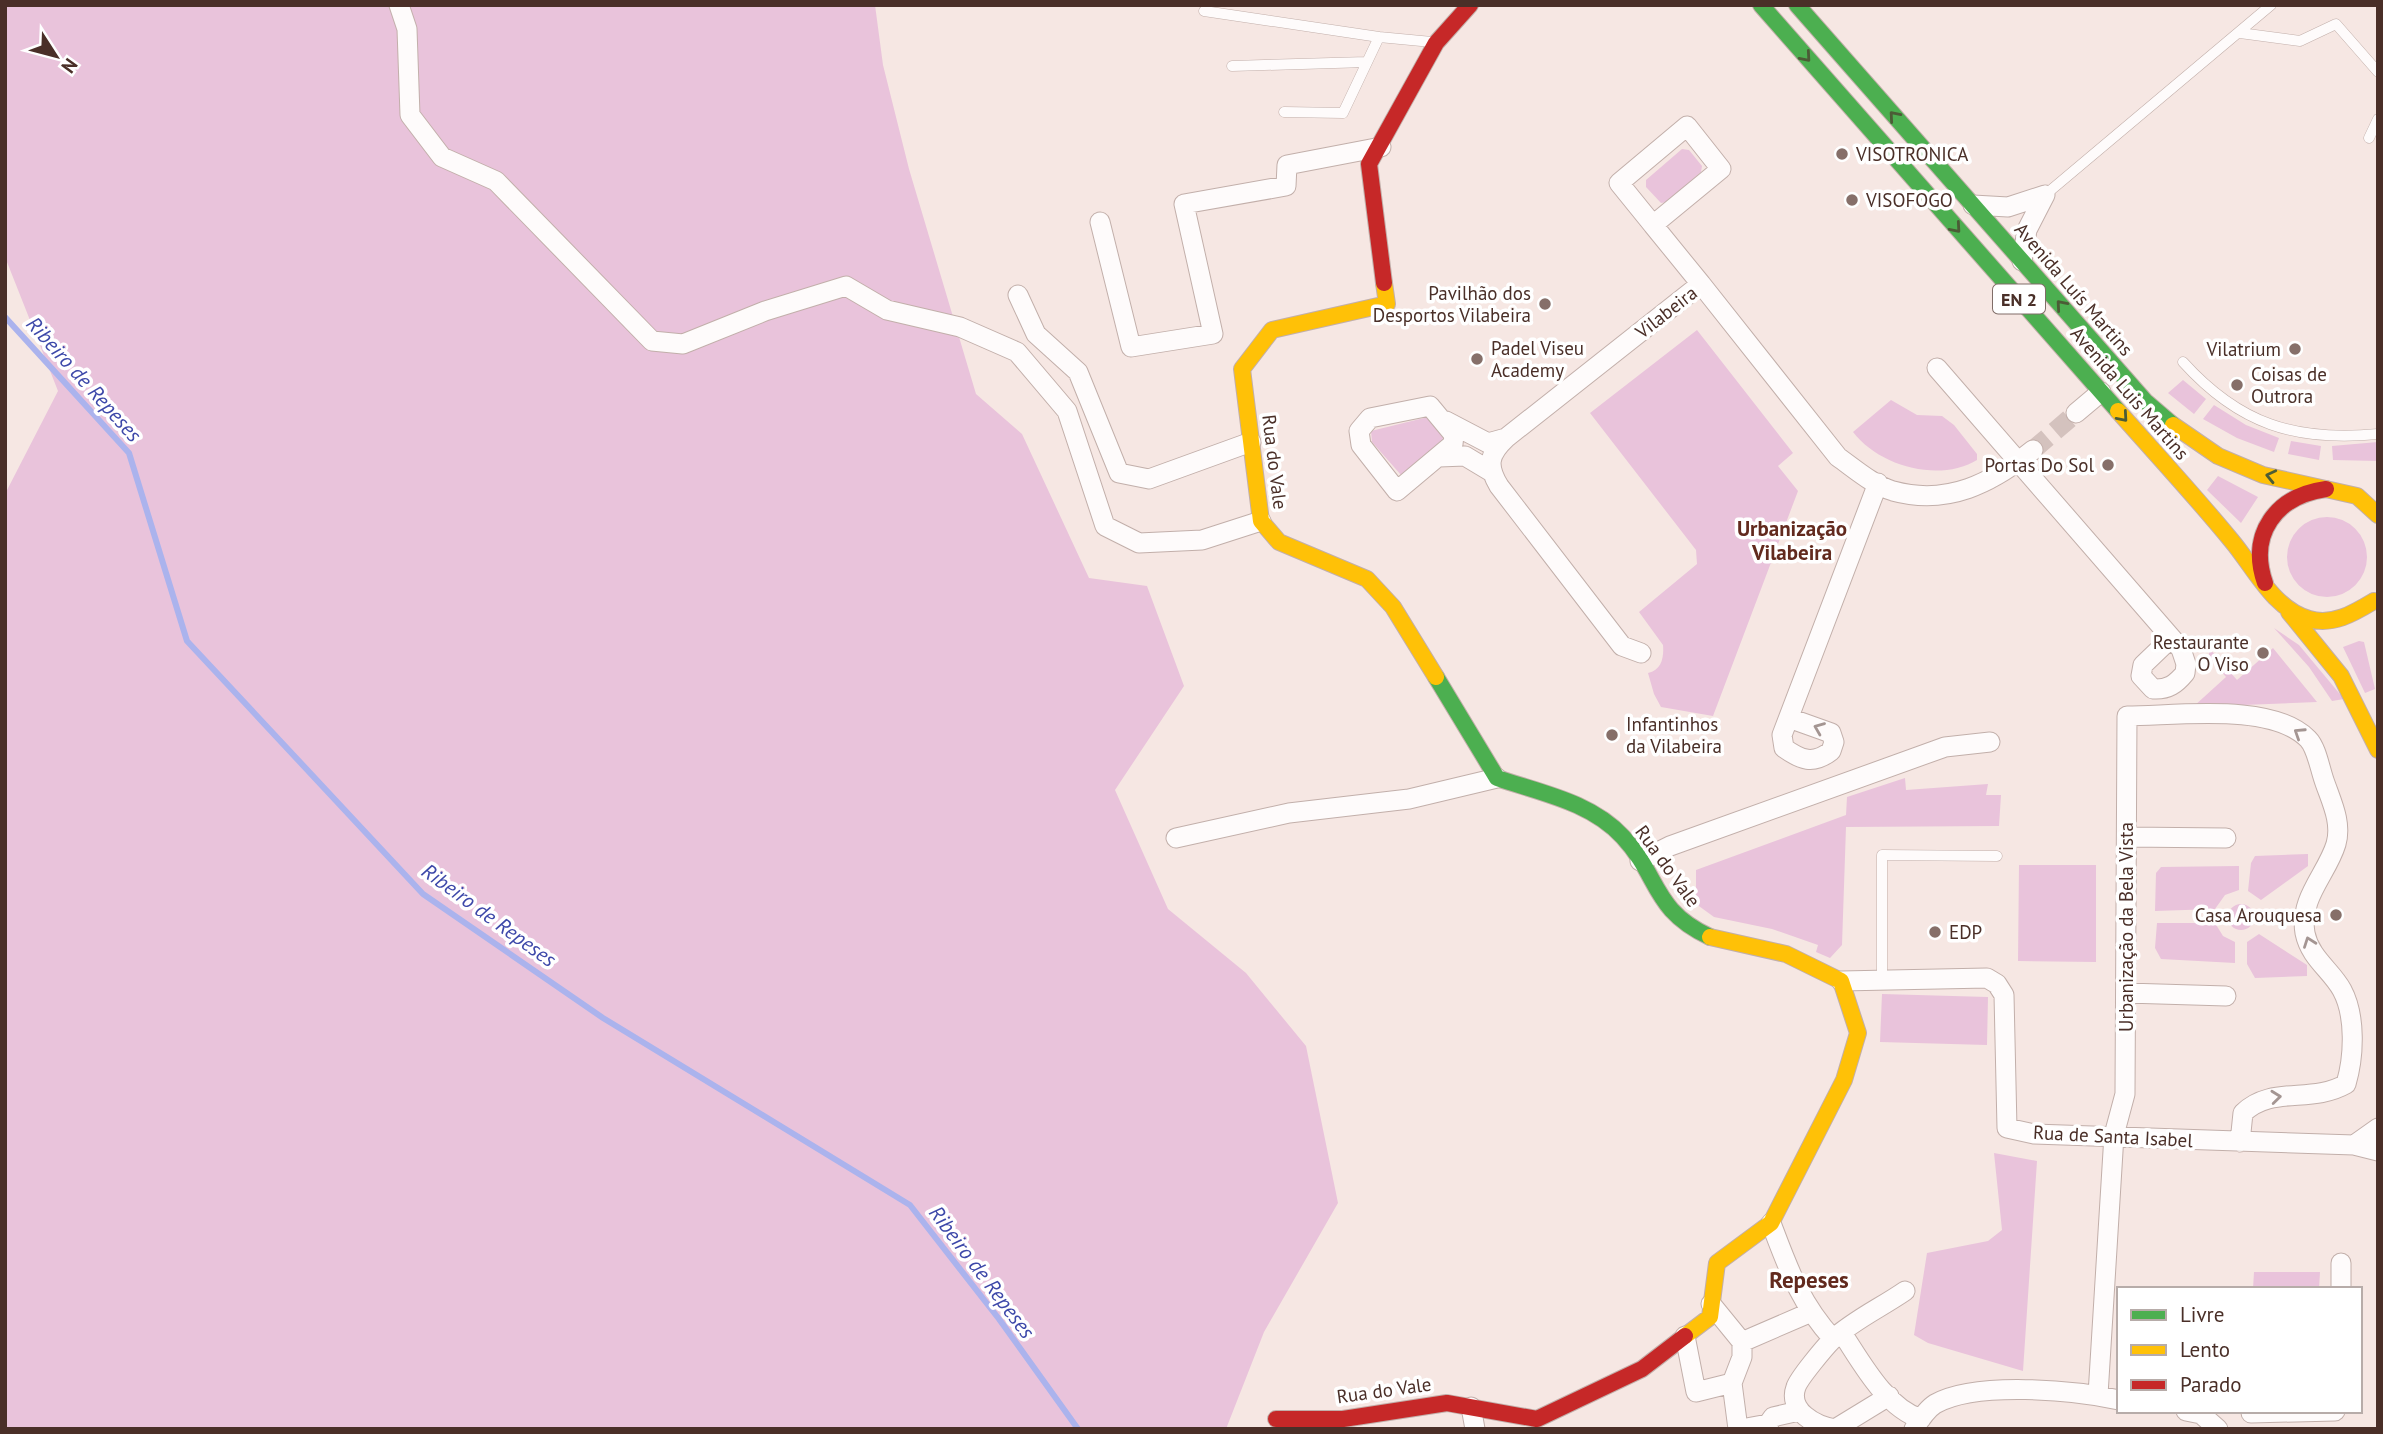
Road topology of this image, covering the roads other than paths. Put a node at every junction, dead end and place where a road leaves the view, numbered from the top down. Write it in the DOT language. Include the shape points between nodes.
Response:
graph roads {
  1 [pos="399,5"];
  2 [pos="1470,5"];
  3 [pos="1761,5"];
  4 [pos="1797,5"];
  5 [pos="2271,5"];
  6 [pos="1204,11"];
  7 [pos="2240,33"];
  8 [pos="1379,37"];
  9 [pos="1436,43"];
  10 [pos="1367,62"];
  11 [pos="1232,66"];
  12 [pos="2378,72"];
  13 [pos="1284,112"];
  14 [pos="2378,119"];
  15 [pos="2369,138"];
  16 [pos="1381,146"];
  17 [pos="2045,195"];
  18 [pos="1973,205"];
  19 [pos="1100,222"];
  20 [pos="1653,225"];
  21 [pos="2022,261"];
  22 [pos="1701,284"];
  23 [pos="1018,295"];
  24 [pos="2183,362"];
  25 [pos="1937,368"];
  26 [pos="2101,392"];
  27 [pos="2076,413"];
  28 [pos="1438,416"];
  29 [pos="2378,434"];
  30 [pos="1506,439"];
  31 [pos="1251,442"];
  32 [pos="2025,456"];
  33 [pos="1439,457"];
  34 [pos="1490,471"];
  35 [pos="1878,483"];
  36 [pos="2338,490"];
  37 [pos="2378,491"];
  38 [pos="2357,496"];
  39 [pos="2378,515"];
  40 [pos="1261,521"];
  41 [pos="2273,596"];
  42 [pos="2376,603"];
  43 [pos="2289,612"];
  44 [pos="2168,634"];
  45 [pos="1641,653"];
  46 [pos="1789,718"];
  47 [pos="1990,742"];
  48 [pos="2378,750"];
  49 [pos="1497,778"];
  50 [pos="2127,837"];
  51 [pos="1176,838"];
  52 [pos="2226,838"];
  53 [pos="1997,856"];
  54 [pos="1640,861"];
  55 [pos="1882,978"];
  56 [pos="1841,981"];
  57 [pos="2126,993"];
  58 [pos="2226,996"];
  59 [pos="2378,1128"];
  60 [pos="2114,1135"];
  61 [pos="2240,1142"];
  62 [pos="2354,1144"];
  63 [pos="2378,1151"];
  64 [pos="1771,1223"];
  65 [pos="2341,1263"];
  66 [pos="2341,1287"];
  67 [pos="1905,1292"];
  68 [pos="1712,1304"];
  69 [pos="1809,1313"];
  70 [pos="1685,1336"];
  71 [pos="1837,1336"];
  72 [pos="1742,1342"];
  73 [pos="1732,1383"];
  74 [pos="2098,1395"];
  75 [pos="1889,1396"];
  76 [pos="2117,1400"];
  77 [pos="1471,1407"];
  78 [pos="1798,1410"];
  79 [pos="2196,1413"];
  80 [pos="1276,1419"];
  81 [pos="1774,1423"];
  82 [pos="1916,1426"];
  83 [pos="1475,1429"];
  84 [pos="1739,1429"];
  85 [pos="1835,1429"];
  86 [pos="2218,1429"];
  1 -- 40 [label="street" via="407,29 410,116 442,157 496,181 652,341 683,344 765,311 846,286 887,310 960,327 1017,352 1068,411 1105,526 1139,543 1202,540"];
  2 -- 9 [label="street, Rua do Vale"];
  3 -- 26 [label="street, Avenida Luis Martins / EN 2, one-way"];
  18 -- 4 [label="street, Avenida Luís Martins / EN 2, one-way"];
  5 -- 7 [label="lane"];
  6 -- 8 [label="lane"];
  7 -- 12 [label="lane" via="2300,41 2336,24"];
  7 -- 17 [label="lane"];
  8 -- 9 [label="lane"];
  8 -- 10 [label="lane"];
  9 -- 16 [label="street, Rua do Vale"];
  10 -- 11 [label="lane"];
  10 -- 13 [label="lane" via="1343,113"];
  14 -- 15 [label="lane"];
  16 -- 19 [label="street" via="1287,165 1286,186 1184,204 1213,334 1131,347"];
  16 -- 31 [label="street, Rua do Vale" via="1369,164 1387,304 1272,330 1242,369"];
  17 -- 18 [label="street" via="2008,207"];
  17 -- 21 [label="street" via="2028,230"];
  18 -- 21 [label="street, Avenida Luís Martins / EN 2"];
  20 -- 20 [label="street" via="1721,169 1687,126 1619,183"];
  20 -- 22 [label="street"];
  36 -- 21 [label="street, Avenida Luís Martins / EN 2, one-way" via="2263,475 2184,435 2145,401"];
  22 -- 30 [label="street, Vilabeira"];
  22 -- 35 [label="street, Vilabeira" via="1838,457"];
  23 -- 31 [label="street" via="1036,334 1078,372 1119,473 1149,480"];
  24 -- 29 [label="lane" via="2221,399 2283,430 2330,437"];
  25 -- 32 [label="street"];
  26 -- 27 [label="street"];
  26 -- 41 [label="street, Avenida Luis Martins / EN 2, one-way" via="2233,542"];
  28 -- 30 [label="street" via="1488,443"];
  28 -- 33 [label="street" via="1454,435 1453,444"];
  28 -- 33 [label="street" via="1430,406 1370,418 1363,422 1358,438 1397,491"];
  30 -- 34 [label="street, Vilabeira" via="1490,458"];
  31 -- 40 [label="street, Rua do Vale"];
  32 -- 35 [label="street, Vilabeira" via="1998,477 1970,490 1933,495 1893,491"];
  32 -- 44 [label="street"];
  33 -- 34 [label="street" via="1465,456"];
  34 -- 45 [label="street" via="1622,646"];
  35 -- 46 [label="street"];
  36 -- 38 [label="street, Avenida Luís Martins / EN 2"];
  36 -- 41 [label="street, EN 2" via="2315,489 2293,497 2275,511 2263,531 2258,553 2262,576"];
  37 -- 38 [label="street"];
  38 -- 39 [label="street, Avenida Luís Martins / EN 2"];
  40 -- 49 [label="street, Rua do Vale" via="1279,542 1367,579 1393,607"];
  41 -- 43 [label="street, EN 2"];
  42 -- 43 [label="street, EN 2" via="2333,622 2310,621"];
  43 -- 48 [label="street, EN 2" via="2341,676"];
  47 -- 54 [label="street" via="1945,747 1670,846"];
  49 -- 51 [label="street" via="1409,799 1289,813"];
  49 -- 54 [label="street, Rua do Vale" via="1580,806 1604,819"];
  50 -- 52 [label="street"];
  50 -- 57 [label="street, Urbanização da Bela Vista"];
  61 -- 50 [label="street, Urbanização da Bela Vista, one-way" via="2243,1113 2257,1100 2330,1093 2346,1084 2349,1075 2350,1012 2342,989 2321,966 2305,932 2314,886 2337,843 2338,819 2309,740 2264,717 2127,716"];
  53 -- 55 [label="lane" via="1882,855"];
  54 -- 56 [label="street, Rua do Vale" via="1667,906 1684,924 1709,937 1786,954"];
  55 -- 56 [label="street, Rua de Santa Isabel"];
  55 -- 60 [label="street, Rua de Santa Isabel" via="1987,978 1997,984 2004,995 2007,1128 2034,1134"];
  56 -- 64 [label="street, Rua do Vale" via="1858,1033 1844,1080"];
  57 -- 58 [label="street"];
  57 -- 60 [label="street, Urbanização da Bela Vista" via="2125,1094"];
  59 -- 62 [label="street"];
  60 -- 61 [label="street, Rua de Santa Isabel"];
  60 -- 74 [label="street, Urbanização da Bela Vista"];
  61 -- 62 [label="street, Rua de Santa Isabel"];
  62 -- 63 [label="street, Rua de Santa Isabel"];
  64 -- 68 [label="street, Rua do Vale" via="1717,1264"];
  64 -- 69 [label="street"];
  65 -- 66 [label="street"];
  67 -- 71 [label="street"];
  68 -- 70 [label="street, Rua do Vale" via="1710,1317"];
  68 -- 72 [label="street"];
  69 -- 71 [label="street"];
  69 -- 72 [label="street"];
  70 -- 73 [label="street" via="1696,1392"];
  70 -- 77 [label="street, Rua do Vale" via="1642,1369 1537,1419"];
  71 -- 75 [label="street"];
  71 -- 78 [label="street" via="1796,1387"];
  72 -- 73 [label="street" via="1742,1357"];
  73 -- 84 [label="street"];
  74 -- 76 [label="street"];
  74 -- 82 [label="street" via="2043,1389 1980,1392 1935,1404"];
  75 -- 82 [label="street"];
  75 -- 85 [label="street"];
  77 -- 80 [label="street, Rua do Vale" via="1447,1403 1343,1419"];
  77 -- 83 [label="street"];
  78 -- 81 [label="street"];
  78 -- 85 [label="street" via="1823,1427"];
  79 -- 86 [label="street"];
  81 -- 84 [label="street"];
}
